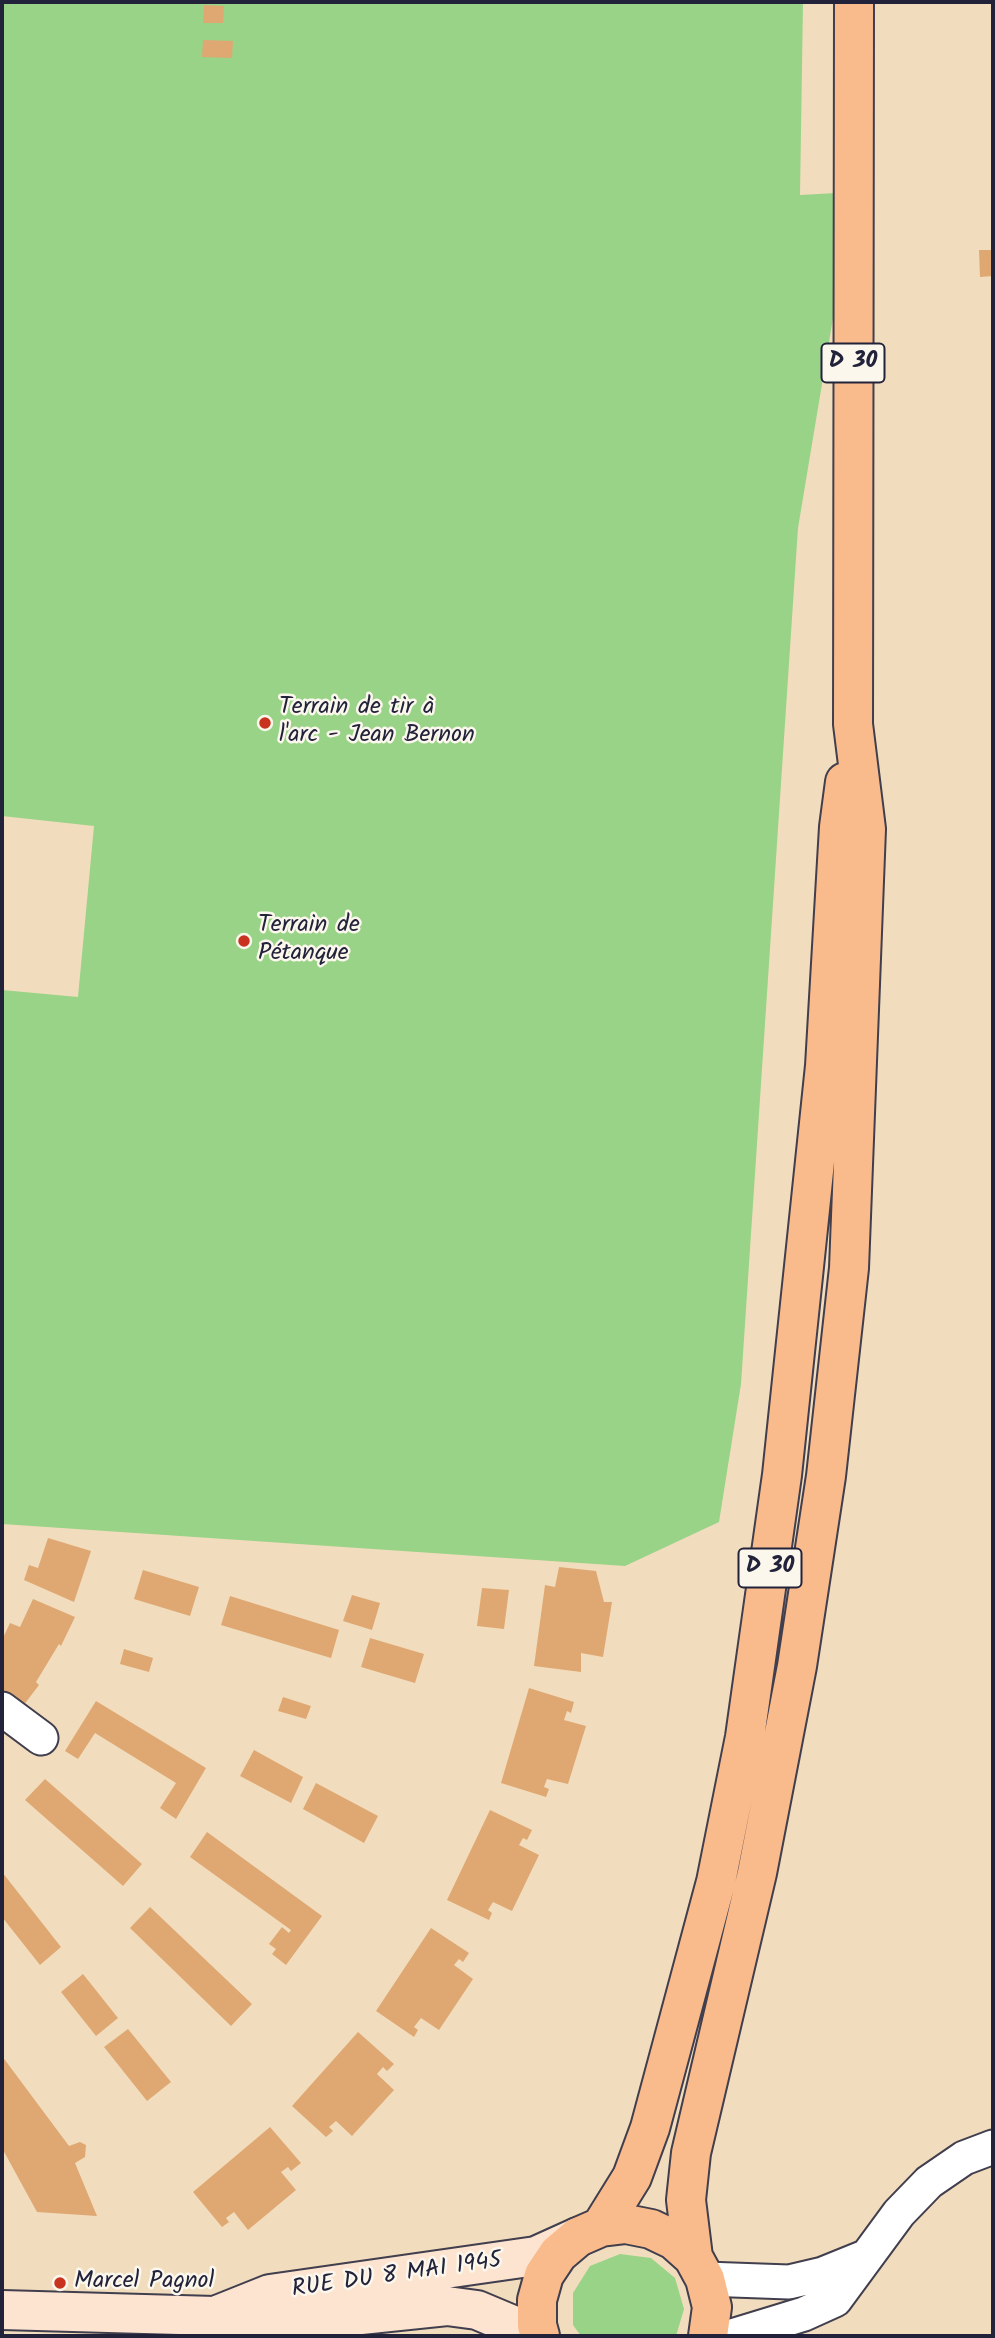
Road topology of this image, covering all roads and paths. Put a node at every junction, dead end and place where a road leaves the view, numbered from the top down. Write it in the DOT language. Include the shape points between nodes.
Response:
graph roads {
  1 [pos="854,2"];
  2 [pos="853,724"];
  3 [pos="2,1709"];
  4 [pos="41,1738"];
  5 [pos="993,2147"];
  6 [pos="590,2232"];
  7 [pos="864,2257"];
  8 [pos="699,2268"];
  9 [pos="2,2310"];
  10 [pos="215,2316"];
  11 [pos="161,2326"];
  12 [pos="539,2336"];
  13 [pos="708,2336"];
  14 [pos="732,2336"];
  1 -- 2 [label="main road, D 30"];
  2 -- 6 [label="main road, D 30" via="839,827 825,1066 785,1449 746,1737 716,1882 650,2128 632,2177"];
  2 -- 8 [label="main road, D 30" via="866,829 849,1268 826,1476 797,1666 757,1873 691,2153 686,2200"];
  3 -- 4 [label="street"];
  5 -- 7 [label="street" via="964,2158 929,2182"];
  6 -- 8 [label="main road" via="626,2224 651,2228 674,2240"];
  6 -- 10 [label="street, RUE DU 8 MAI 1945" via="536,2256 270,2294"];
  6 -- 12 [label="main road" via="558,2253 544,2275 537,2300"];
  7 -- 8 [label="street" via="789,2282"];
  7 -- 14 [label="street" via="835,2300"];
  8 -- 13 [label="main road" via="712,2307"];
  9 -- 11 [label="street, RUE DU 8 MAI 1945"];
  10 -- 11 [label="street, RUE DU 8 MAI 1945"];
  10 -- 12 [label="street, RUE DU 8 MAI 1945" via="321,2324 351,2316 447,2306 477,2310"];
}
